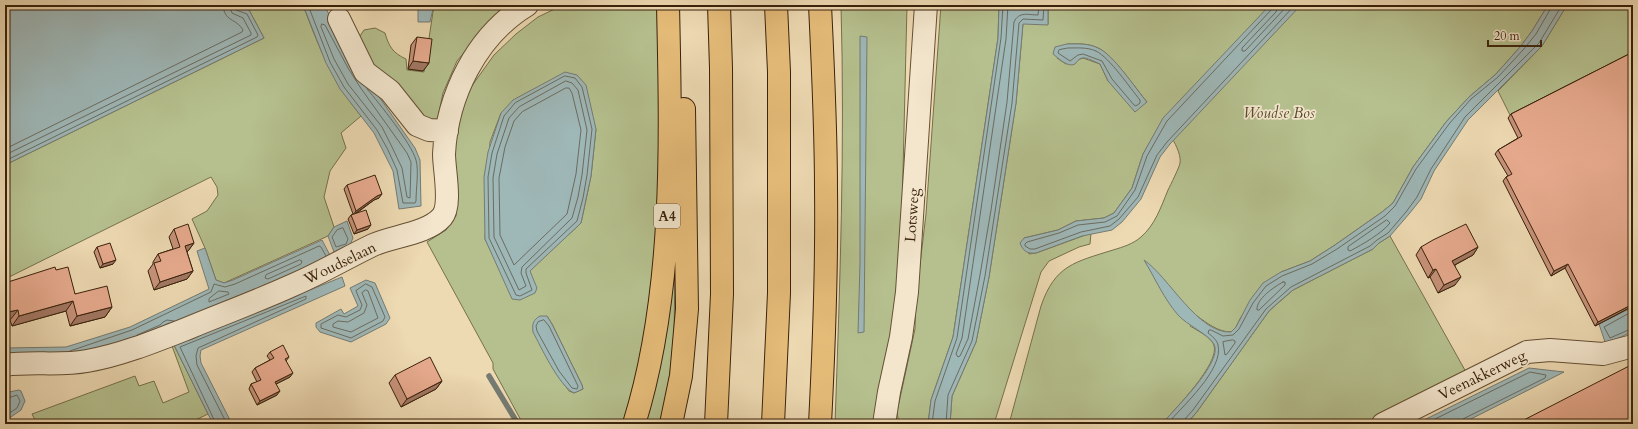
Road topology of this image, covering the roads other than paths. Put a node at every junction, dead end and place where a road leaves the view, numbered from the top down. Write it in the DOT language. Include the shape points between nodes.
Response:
graph roads {
  1 [pos="527,5"];
  2 [pos="668,5"];
  3 [pos="673,5"];
  4 [pos="719,5"];
  5 [pos="776,5"];
  6 [pos="820,5"];
  7 [pos="926,5"];
  8 [pos="339,20"];
  9 [pos="447,131"];
  10 [pos="1633,346"];
  11 [pos="5,365"];
  12 [pos="634,424"];
  13 [pos="671,424"];
  14 [pos="716,424"];
  15 [pos="773,424"];
  16 [pos="820,424"];
  17 [pos="884,424"];
  18 [pos="1383,424"];
  1 -- 9 [label="street, Woudselaan" via="499,27 469,66 458,89"];
  2 -- 12 [label="highway, A4" via="670,103 665,241 660,302"];
  3 -- 13 [label="highway, A4" via="683,46 687,309 680,376"];
  4 -- 14 [label="highway" via="722,294"];
  5 -- 15 [label="highway" via="779,72 779,293"];
  6 -- 16 [label="highway" via="826,190"];
  7 -- 17 [label="street, Lotsweg" via="907,292"];
  8 -- 9 [label="street" via="365,72 390,91 417,125 429,130"];
  9 -- 11 [label="street, Woudselaan" via="444,156 447,201 442,217 424,230 376,244 294,285 131,349 86,361"];
  10 -- 18 [label="street, Veenakkerweg" via="1603,354 1550,350 1527,352"];
}
